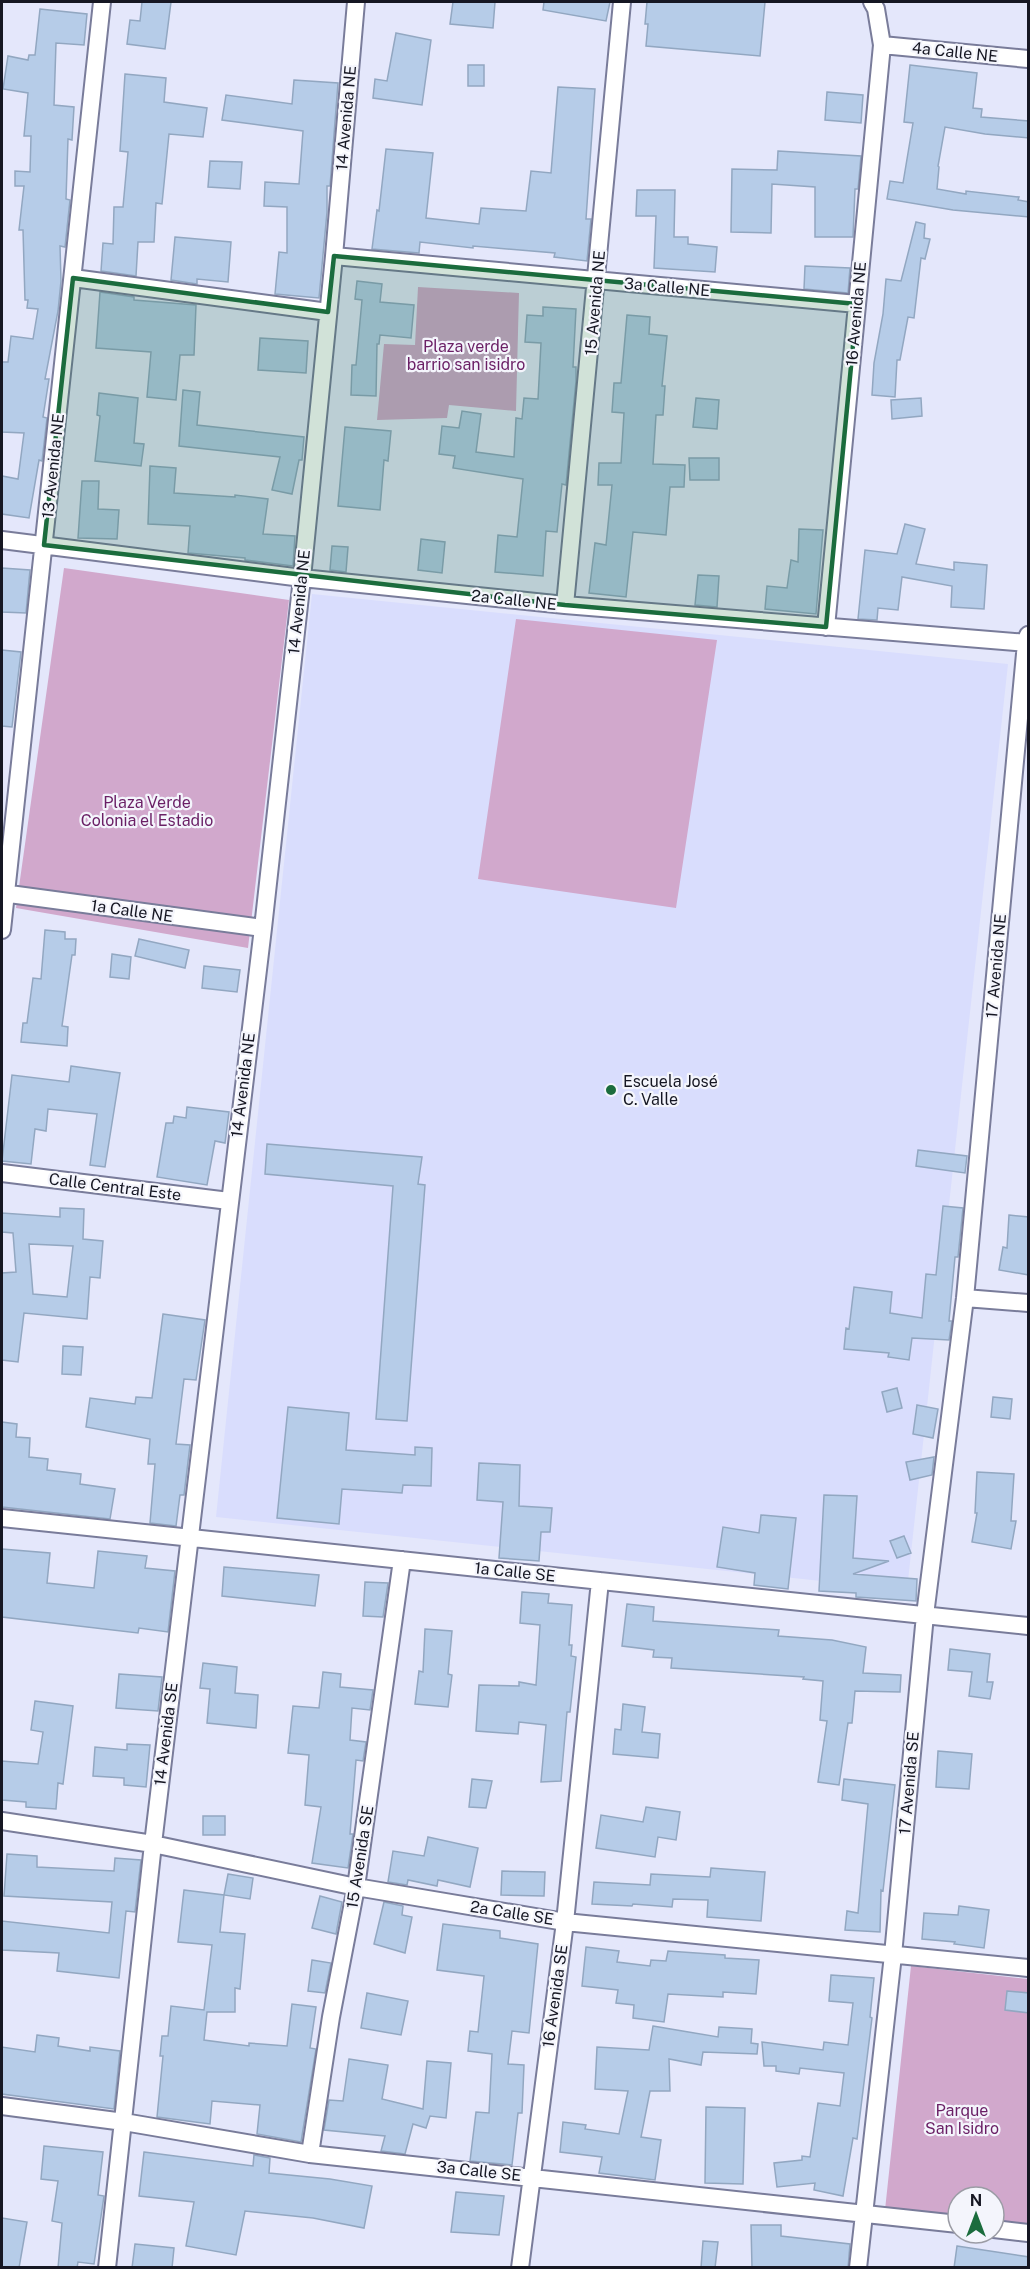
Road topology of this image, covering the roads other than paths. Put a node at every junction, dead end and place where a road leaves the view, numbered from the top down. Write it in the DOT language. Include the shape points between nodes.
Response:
graph roads {
  1 [pos="102,2"];
  2 [pos="356,2"];
  3 [pos="622,2"];
  4 [pos="872,2"];
  5 [pos="882,45"];
  6 [pos="1029,59"];
  7 [pos="334,256"];
  8 [pos="74,278"];
  9 [pos="597,281"];
  10 [pos="857,304"];
  11 [pos="328,312"];
  12 [pos="2,540"];
  13 [pos="44,545"];
  14 [pos="302,578"];
  15 [pos="565,605"];
  16 [pos="826,627"];
  17 [pos="1028,641"];
  18 [pos="4,893"];
  19 [pos="263,928"];
  20 [pos="2,930"];
  21 [pos="2,1173"];
  22 [pos="229,1201"];
  23 [pos="965,1298"];
  24 [pos="1029,1303"];
  25 [pos="2,1518"];
  26 [pos="189,1538"];
  27 [pos="402,1560"];
  28 [pos="600,1581"];
  29 [pos="925,1616"];
  30 [pos="1029,1626"];
  31 [pos="2,1821"];
  32 [pos="153,1844"];
  33 [pos="356,1887"];
  34 [pos="565,1922"];
  35 [pos="893,1955"];
  36 [pos="1029,1968"];
  37 [pos="2,2106"];
  38 [pos="124,2121"];
  39 [pos="310,2154"];
  40 [pos="531,2176"];
  41 [pos="863,2213"];
  42 [pos="946,2223"];
  43 [pos="1006,2230"];
  44 [pos="1029,2233"];
  45 [pos="107,2268"];
  46 [pos="520,2268"];
  47 [pos="858,2268"];
  1 -- 8 [label="street, 13 Avenida NE"];
  2 -- 7 [label="street, 14 Avenida NE"];
  3 -- 9 [label="street, 15 Avenida NE"];
  4 -- 5 [label="street, 16 Avenida NE"];
  5 -- 6 [label="street, 4a Calle NE"];
  5 -- 10 [label="street, 16 Avenida NE"];
  7 -- 9 [label="street, 3a Calle NE"];
  7 -- 11 [label="street, 14 Avenida NE"];
  8 -- 11 [label="street"];
  8 -- 13 [label="street, 13 Avenida NE"];
  9 -- 10 [label="street, 3a Calle NE"];
  9 -- 15 [label="street, 15 Avenida NE"];
  10 -- 16 [label="street, 16 Avenida NE"];
  11 -- 14 [label="street, 14 Avenida NE"];
  12 -- 13 [label="street, 2a Calle NE"];
  13 -- 14 [label="street, 2a Calle NE"];
  13 -- 18 [label="street, 13 Avenida NE"];
  14 -- 15 [label="street, 2a Calle NE"];
  14 -- 19 [label="street, 14 Avenida NE"];
  15 -- 16 [label="street, 2a Calle NE"];
  16 -- 17 [label="street, 2a Calle NE"];
  17 -- 23 [label="street, 17 Avenida NE"];
  18 -- 19 [label="street, 1a Calle NE"];
  18 -- 20 [label="street, 13 Avenida NE"];
  19 -- 22 [label="street, 14 Avenida NE"];
  21 -- 22 [label="street, Calle Central Este"];
  22 -- 26 [label="street, 14 Avenida SE"];
  23 -- 24 [label="street"];
  23 -- 29 [label="street, 17 Avenida SE"];
  25 -- 26 [label="street, 1a Calle SE"];
  26 -- 27 [label="street, 1a Calle SE"];
  26 -- 32 [label="street, 14 Avenida SE"];
  27 -- 28 [label="street, 1a Calle SE"];
  27 -- 33 [label="street, 15 Avenida SE"];
  28 -- 29 [label="street, 1a Calle SE"];
  28 -- 34 [label="street, 16 Avenida SE"];
  29 -- 30 [label="street, 1a Calle SE"];
  29 -- 35 [label="street, 17 Avenida SE"];
  31 -- 32 [label="street, 2a Calle SE"];
  32 -- 33 [label="street, 2a Calle SE"];
  32 -- 38 [label="street, 14 Avenida SE"];
  33 -- 34 [label="street, 2a Calle SE"];
  33 -- 39 [label="street, 15 Avenida SE"];
  34 -- 35 [label="street, 2a Calle SE"];
  34 -- 40 [label="street, 16 Avenida SE"];
  35 -- 36 [label="street, 2a Calle SE"];
  35 -- 41 [label="street, 17 Avenida SE"];
  37 -- 38 [label="street, 3a Calle SE"];
  38 -- 39 [label="street, 3a Calle SE"];
  38 -- 45 [label="street, 14 Avenida SE"];
  39 -- 40 [label="street, 3a Calle SE"];
  40 -- 41 [label="street, 3a Calle SE"];
  40 -- 46 [label="street, 16 Avenida SE"];
  41 -- 42 [label="street, 3a Calle SE"];
  41 -- 47 [label="street, 17 Avenida SE"];
  43 -- 44 [label="street"];
}
